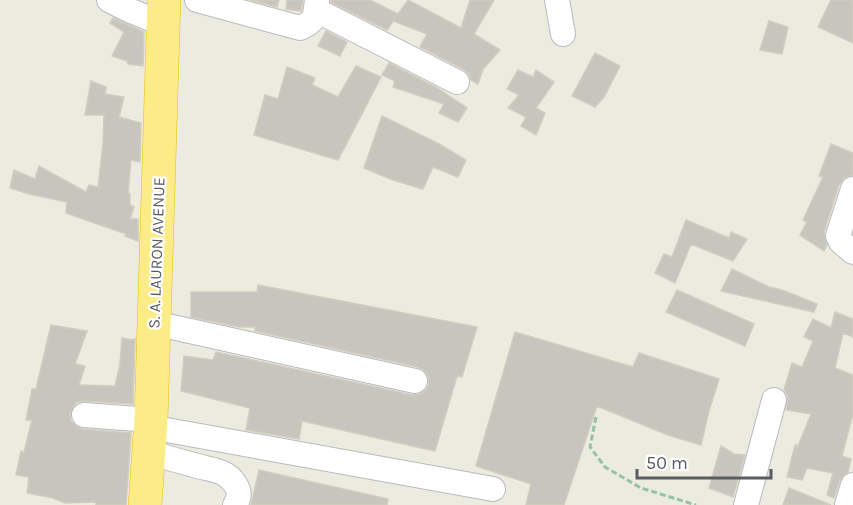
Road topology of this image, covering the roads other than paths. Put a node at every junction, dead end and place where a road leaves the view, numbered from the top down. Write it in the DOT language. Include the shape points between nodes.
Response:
graph roads {
  1 [pos="109,0"];
  2 [pos="197,0"];
  3 [pos="557,0"];
  4 [pos="317,5"];
  5 [pos="163,12"];
  6 [pos="563,34"];
  7 [pos="457,82"];
  8 [pos="853,189"];
  9 [pos="853,252"];
  10 [pos="154,323"];
  11 [pos="415,381"];
  12 [pos="774,400"];
  13 [pos="84,415"];
  14 [pos="150,433"];
  15 [pos="853,485"];
  16 [pos="493,489"];
  17 [pos="152,503"];
  18 [pos="235,505"];
  19 [pos="746,505"];
  20 [pos="847,505"];
  1 -- 5 [label="street" via="131,11"];
  2 -- 4 [label="street" via="300,28 310,24"];
  3 -- 6 [label="street"];
  4 -- 7 [label="street"];
  5 -- 10 [label="highway, S. A. LAURON AVENUE"];
  8 -- 9 [label="street" via="838,238"];
  10 -- 11 [label="street"];
  10 -- 14 [label="highway, S. A. LAURON AVENUE"];
  12 -- 19 [label="street"];
  13 -- 14 [label="street"];
  14 -- 16 [label="street"];
  14 -- 17 [label="highway, S. A. LAURON AVENUE"];
  14 -- 18 [label="street" via="198,467 231,477 239,490"];
  15 -- 20 [label="street"];
}
